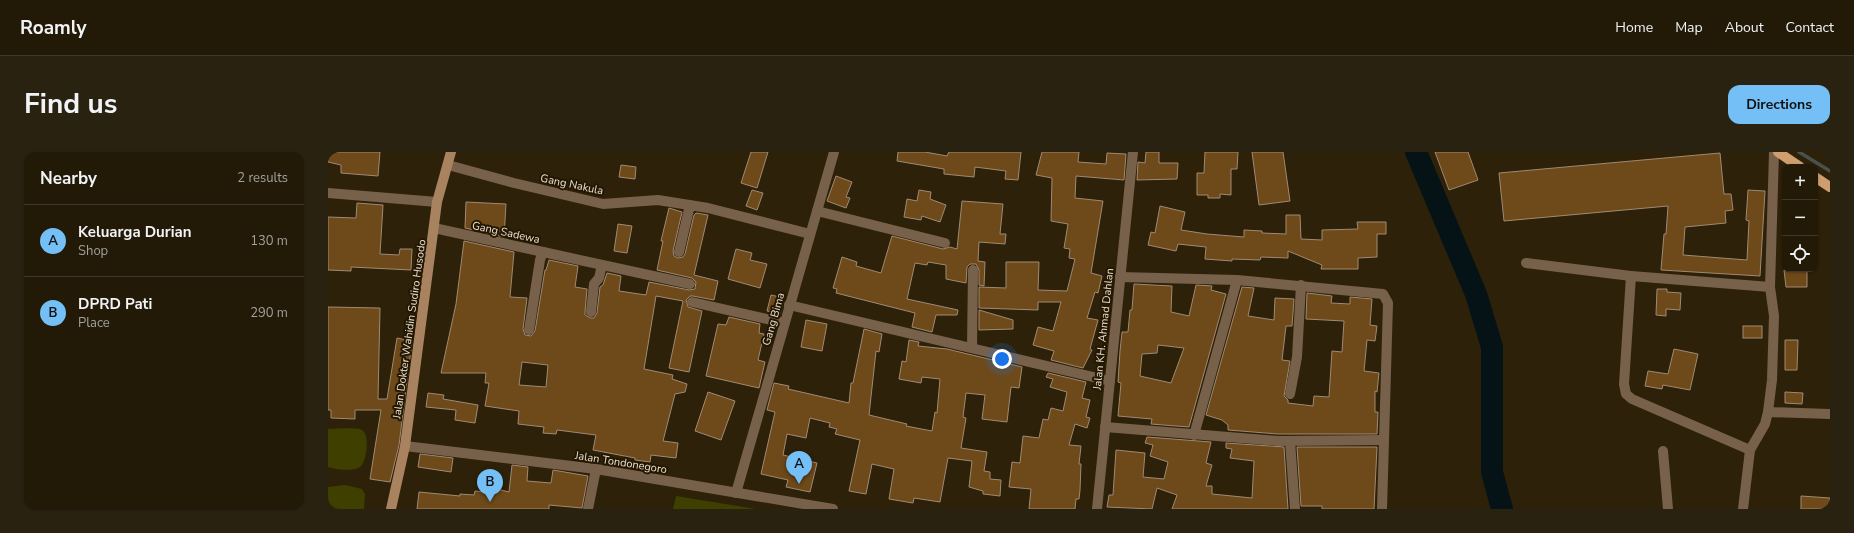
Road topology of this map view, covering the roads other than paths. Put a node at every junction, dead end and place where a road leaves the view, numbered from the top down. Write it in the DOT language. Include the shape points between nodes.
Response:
graph roads {
  1 [pos="451,152"];
  2 [pos="834,152"];
  3 [pos="1133,152"];
  4 [pos="1774,152"];
  5 [pos="1778,152"];
  6 [pos="1796,164"];
  7 [pos="448,165"];
  8 [pos="1818,179"];
  9 [pos="1830,187"];
  10 [pos="328,193"];
  11 [pos="437,202"];
  12 [pos="690,205"];
  13 [pos="817,211"];
  14 [pos="434,228"];
  15 [pos="810,234"];
  16 [pos="945,243"];
  17 [pos="544,252"];
  18 [pos="679,252"];
  19 [pos="1526,263"];
  20 [pos="602,265"];
  21 [pos="973,270"];
  22 [pos="1631,276"];
  23 [pos="1120,277"];
  24 [pos="1237,280"];
  25 [pos="690,284"];
  26 [pos="1300,285"];
  27 [pos="1770,287"];
  28 [pos="692,302"];
  29 [pos="789,305"];
  30 [pos="591,312"];
  31 [pos="784,323"];
  32 [pos="529,330"];
  33 [pos="972,348"];
  34 [pos="1110,380"];
  35 [pos="1290,394"];
  36 [pos="1768,412"];
  37 [pos="1830,414"];
  38 [pos="1105,427"];
  39 [pos="1194,435"];
  40 [pos="1384,440"];
  41 [pos="1290,442"];
  42 [pos="405,446"];
  43 [pos="1750,450"];
  44 [pos="1663,451"];
  45 [pos="596,469"];
  46 [pos="736,493"];
  47 [pos="391,509"];
  48 [pos="588,509"];
  49 [pos="833,509"];
  50 [pos="1097,509"];
  51 [pos="1295,509"];
  52 [pos="1382,509"];
  53 [pos="1668,509"];
  54 [pos="1742,509"];
  1 -- 7 [label="main road, Jalan Dokter Wahidin Sudiro Husodo"];
  2 -- 13 [label="street, Gang Bima"];
  3 -- 23 [label="street, Jalan KH. Ahmad Dahlan"];
  4 -- 27 [label="street"];
  5 -- 6 [label="main road"];
  7 -- 11 [label="main road, Jalan Dokter Wahidin Sudiro Husodo"];
  7 -- 12 [label="street, Gang Nakula" via="603,204 658,200"];
  8 -- 9 [label="main road"];
  10 -- 11 [label="street"];
  11 -- 14 [label="main road, Jalan Dokter Wahidin Sudiro Husodo"];
  12 -- 15 [label="street, Gang Nakula"];
  12 -- 18 [label="street"];
  13 -- 15 [label="street, Gang Bima"];
  13 -- 16 [label="street"];
  14 -- 17 [label="street, Gang Sadewa"];
  14 -- 42 [label="main road, Jalan Dokter Wahidin Sudiro Husodo"];
  15 -- 29 [label="street, Gang Bima"];
  17 -- 20 [label="street"];
  17 -- 32 [label="street, Gang Sadewa" via="540,260"];
  19 -- 22 [label="street"];
  20 -- 25 [label="street"];
  20 -- 30 [label="street" via="599,278 594,284"];
  21 -- 33 [label="street"];
  22 -- 27 [label="street"];
  22 -- 43 [label="street" via="1624,384 1626,394 1632,399"];
  23 -- 24 [label="street"];
  23 -- 34 [label="street, Jalan KH. Ahmad Dahlan"];
  24 -- 26 [label="street"];
  24 -- 39 [label="street"];
  26 -- 35 [label="street" via="1297,357"];
  26 -- 40 [label="street" via="1379,292 1386,297 1388,303"];
  27 -- 36 [label="street" via="1774,316"];
  28 -- 31 [label="street"];
  29 -- 31 [label="street, Gang Bima"];
  29 -- 33 [label="street"];
  31 -- 46 [label="street, Gang Bima"];
  33 -- 34 [label="street"];
  34 -- 38 [label="street, Jalan KH. Ahmad Dahlan"];
  36 -- 37 [label="street"];
  36 -- 43 [label="street" via="1765,424"];
  38 -- 39 [label="street"];
  38 -- 50 [label="street, Jalan KH. Ahmad Dahlan"];
  39 -- 41 [label="street"];
  40 -- 41 [label="street"];
  40 -- 52 [label="street"];
  41 -- 51 [label="street"];
  42 -- 45 [label="street, Jalan Tondonegoro"];
  42 -- 47 [label="main road, Jalan Dokter Wahidin Sudiro Husodo"];
  43 -- 54 [label="street"];
  44 -- 53 [label="street"];
  45 -- 46 [label="street, Jalan Tondonegoro"];
  45 -- 48 [label="street"];
  46 -- 49 [label="street, Jalan Tondonegoro"];
}
